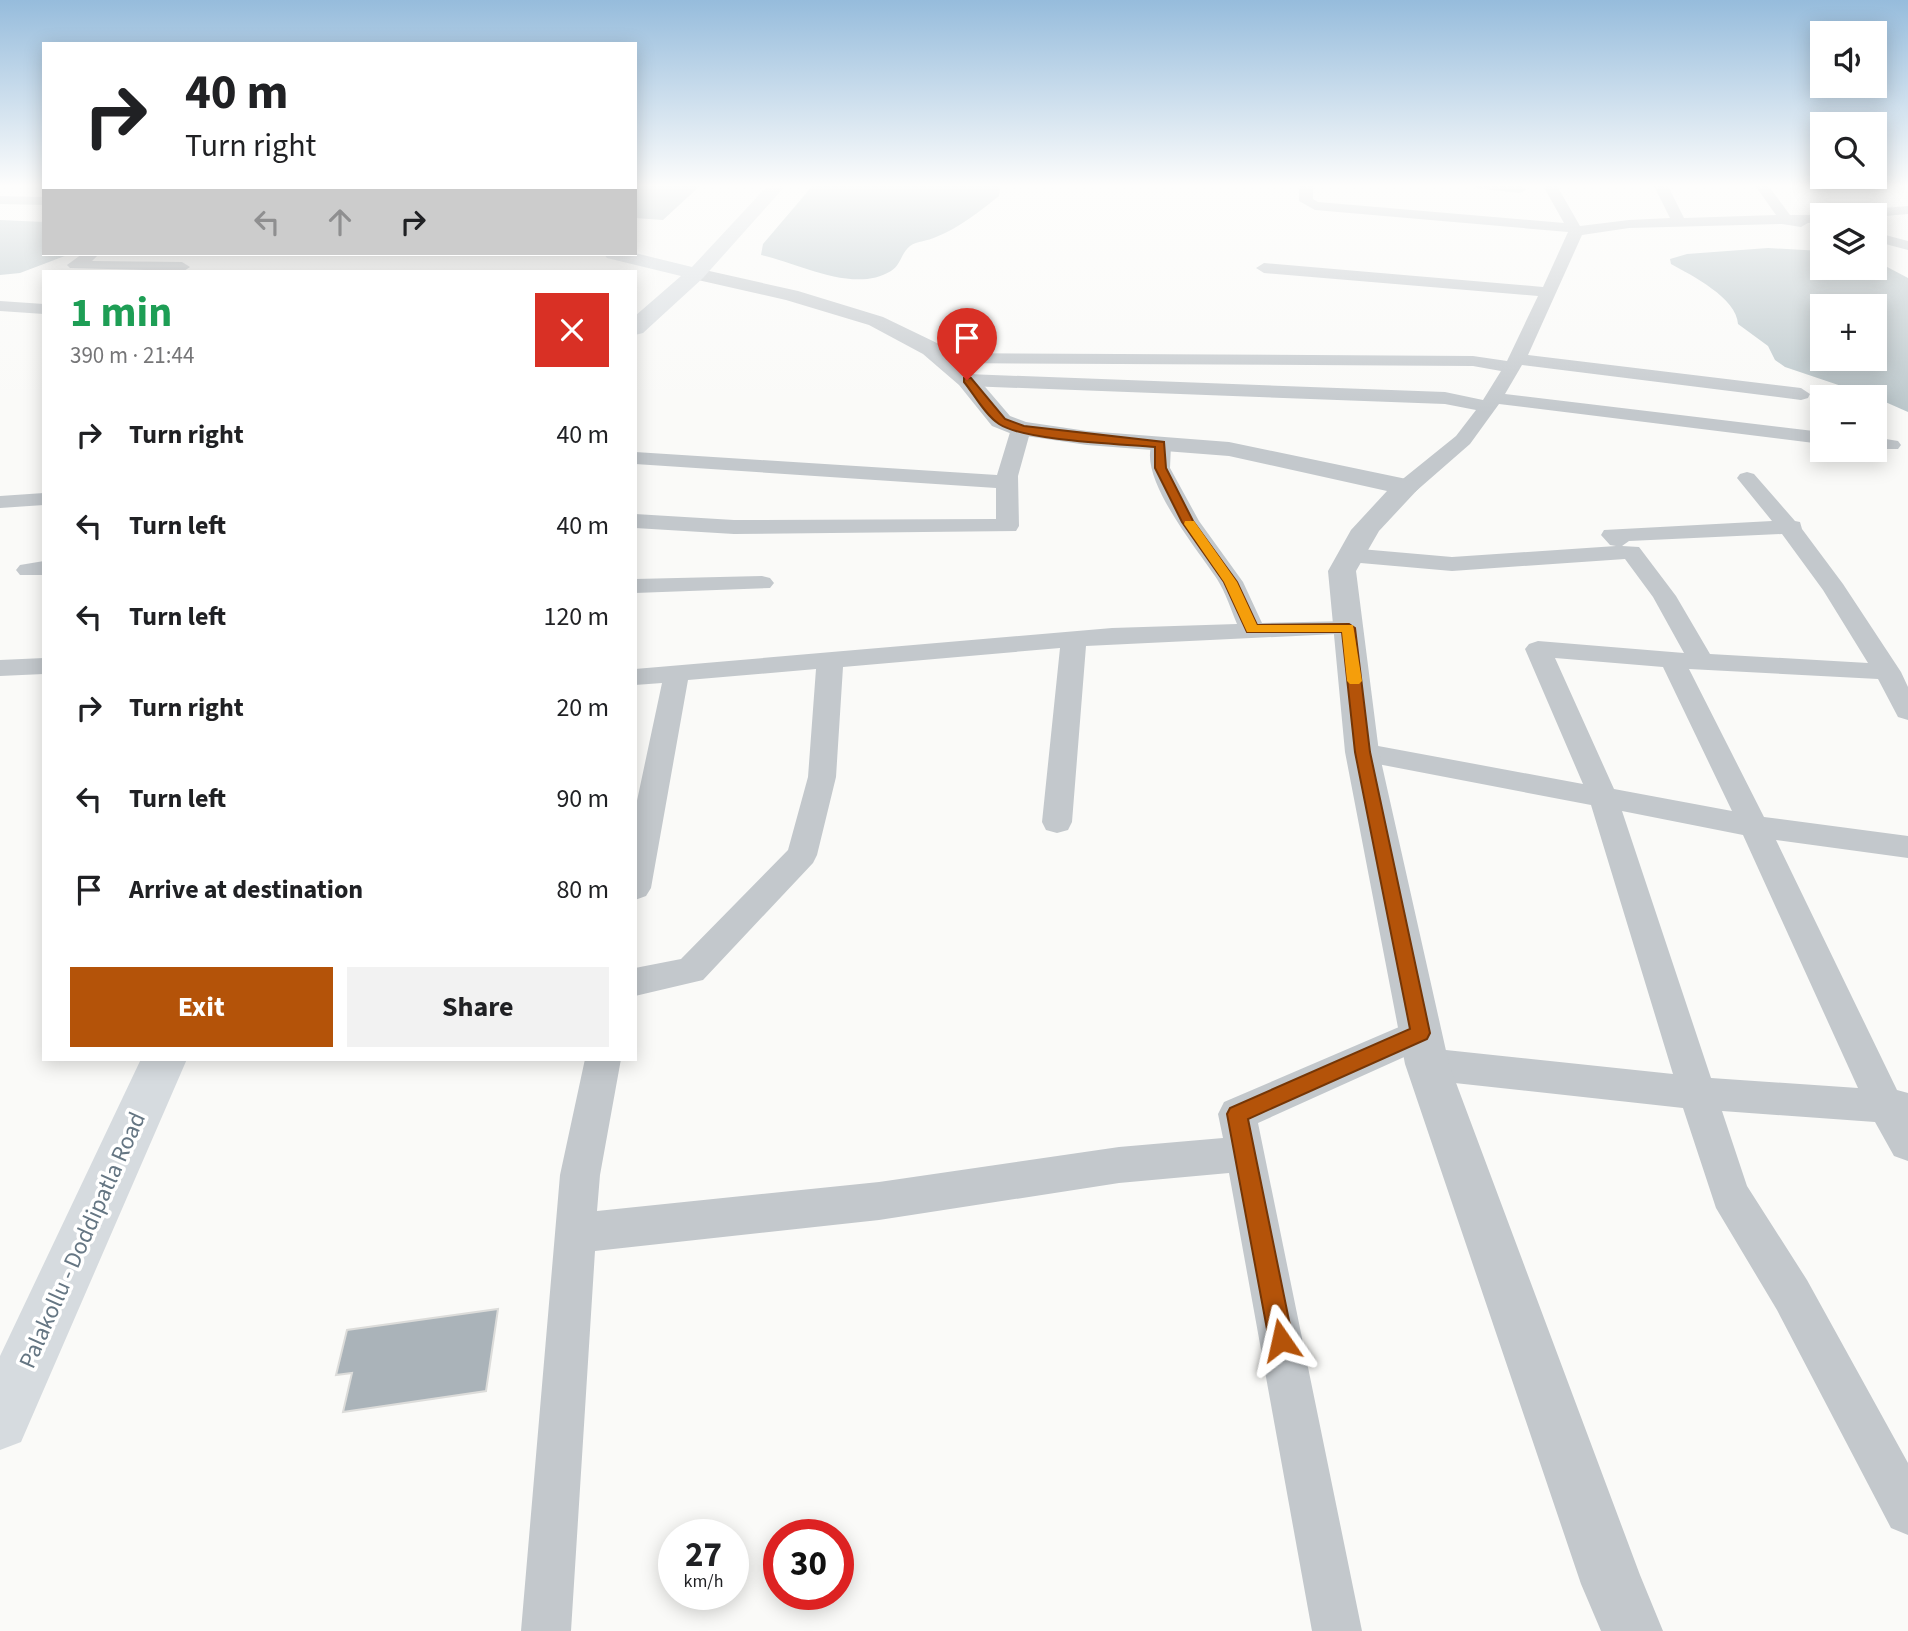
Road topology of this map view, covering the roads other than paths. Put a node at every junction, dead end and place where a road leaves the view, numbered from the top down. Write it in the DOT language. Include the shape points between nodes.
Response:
graph roads {
  1 [pos="83,260"];
  2 [pos="639,260"];
  3 [pos="709,260"];
  4 [pos="1562,260"];
  5 [pos="183,266"];
  6 [pos="1264,268"];
  7 [pos="696,274"];
  8 [pos="1549,292"];
  9 [pos="0,306"];
  10 [pos="42,309"];
  11 [pos="637,326"];
  12 [pos="1514,363"];
  13 [pos="954,369"];
  14 [pos="1801,394"];
  15 [pos="1491,402"];
  16 [pos="1021,429"];
  17 [pos="1810,437"];
  18 [pos="1161,444"];
  19 [pos="637,458"];
  20 [pos="1747,478"];
  21 [pos="1005,482"];
  22 [pos="1407,487"];
  23 [pos="42,499"];
  24 [pos="0,502"];
  25 [pos="637,522"];
  26 [pos="1792,527"];
  27 [pos="1631,552"];
  28 [pos="1349,555"];
  29 [pos="762,583"];
  30 [pos="637,586"];
  31 [pos="1349,628"];
  32 [pos="1252,629"];
  33 [pos="1074,639"];
  34 [pos="1672,660"];
  35 [pos="830,662"];
  36 [pos="1702,662"];
  37 [pos="42,666"];
  38 [pos="0,668"];
  39 [pos="1888,672"];
  40 [pos="676,676"];
  41 [pos="637,677"];
  42 [pos="1908,711"];
  43 [pos="1362,752"];
  44 [pos="1603,797"];
  45 [pos="1057,822"];
  46 [pos="1754,825"];
  47 [pos="1908,847"];
  48 [pos="637,878"];
  49 [pos="637,982"];
  50 [pos="1423,1049"];
  51 [pos="163,1061"];
  52 [pos="603,1061"];
  53 [pos="1698,1093"];
  54 [pos="1897,1107"];
  55 [pos="1908,1144"];
  56 [pos="1245,1154"];
  57 [pos="576,1233"];
  58 [pos="0,1420"];
  59 [pos="1908,1511"];
  60 [pos="546,1631"];
  61 [pos="1337,1631"];
  62 [pos="1632,1631"];
  1 -- 5 [label="street" via="75,265"];
  2 -- 7 [label="main road"];
  3 -- 7 [label="main road"];
  4 -- 8 [label="street"];
  6 -- 8 [label="street"];
  7 -- 11 [label="main road"];
  7 -- 13 [label="street" via="791,295 876,321 930,349"];
  8 -- 12 [label="street"];
  9 -- 10 [label="street"];
  12 -- 13 [label="street"];
  12 -- 14 [label="street"];
  12 -- 15 [label="street"];
  13 -- 15 [label="street"];
  13 -- 16 [label="street" via="1002,421"];
  15 -- 17 [label="street"];
  15 -- 22 [label="street" via="1463,440"];
  16 -- 18 [label="street"];
  16 -- 21 [label="street"];
  18 -- 22 [label="street" via="1229,449"];
  18 -- 32 [label="street" via="1160,468 1188,522 1231,582"];
  19 -- 21 [label="street"];
  20 -- 26 [label="street"];
  21 -- 25 [label="street" via="1008,526 734,527"];
  22 -- 28 [label="street"];
  23 -- 24 [label="street"];
  26 -- 27 [label="street" via="1612,535"];
  26 -- 39 [label="street"];
  27 -- 28 [label="street" via="1452,564"];
  27 -- 36 [label="street" via="1664,596"];
  28 -- 31 [label="street" via="1342,571"];
  29 -- 30 [label="street"];
  31 -- 32 [label="street"];
  31 -- 43 [label="street"];
  32 -- 33 [label="street"];
  33 -- 35 [label="street"];
  33 -- 45 [label="street"];
  34 -- 36 [label="street"];
  34 -- 44 [label="street" via="1538,649"];
  34 -- 46 [label="street"];
  35 -- 40 [label="street"];
  35 -- 49 [label="street" via="822,777 802,855 691,970"];
  36 -- 39 [label="street"];
  37 -- 38 [label="street"];
  39 -- 42 [label="street"];
  40 -- 41 [label="street"];
  40 -- 48 [label="street"];
  43 -- 44 [label="street"];
  43 -- 50 [label="street"];
  44 -- 46 [label="street"];
  44 -- 53 [label="street"];
  46 -- 47 [label="street"];
  46 -- 54 [label="street"];
  50 -- 53 [label="street"];
  50 -- 56 [label="street" via="1237,1114"];
  50 -- 62 [label="street"];
  51 -- 58 [label="main road, Palakollu - Doddipatla Road"];
  52 -- 57 [label="street" via="580,1175"];
  53 -- 54 [label="street"];
  53 -- 59 [label="street" via="1730,1195 1792,1295"];
  54 -- 55 [label="street"];
  56 -- 57 [label="street" via="1119,1166 879,1201"];
  56 -- 61 [label="street"];
  57 -- 60 [label="street"];
}
